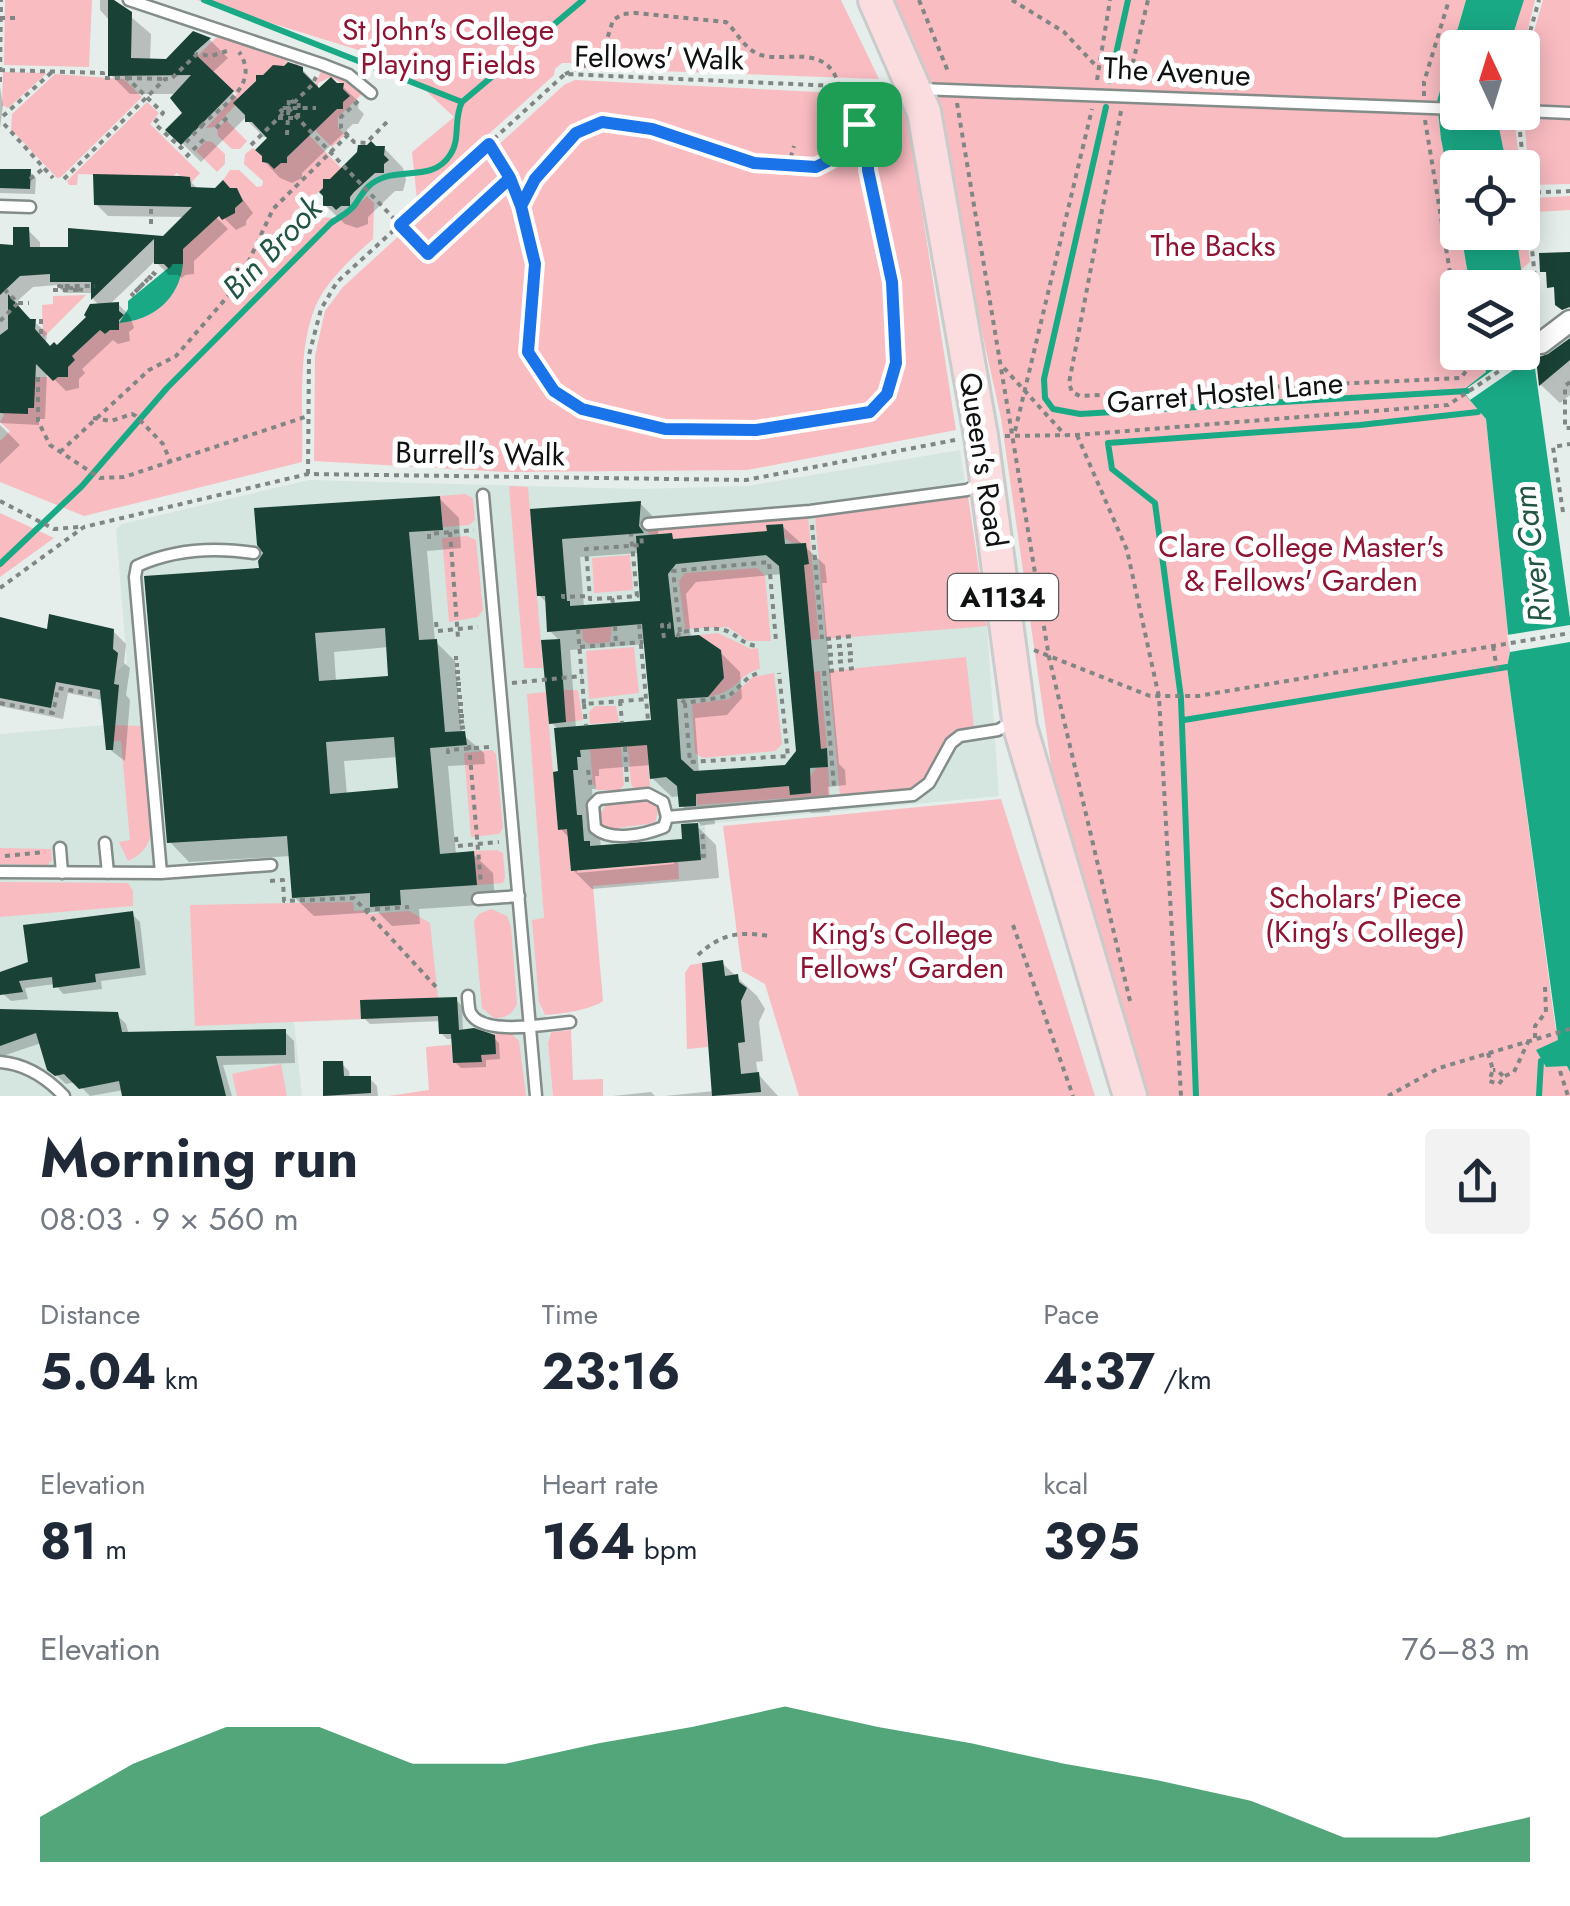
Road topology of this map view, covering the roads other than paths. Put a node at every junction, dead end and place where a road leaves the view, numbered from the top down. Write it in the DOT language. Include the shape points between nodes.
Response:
graph roads {
  1 [pos="129,0"];
  2 [pos="875,0"];
  3 [pos="914,88"];
  4 [pos="370,92"];
  5 [pos="1440,108"];
  6 [pos="1540,112"];
  7 [pos="1570,113"];
  8 [pos="0,206"];
  9 [pos="30,207"];
  10 [pos="1570,320"];
  11 [pos="1541,343"];
  12 [pos="987,478"];
  13 [pos="483,495"];
  14 [pos="644,525"];
  15 [pos="254,552"];
  16 [pos="1019,718"];
  17 [pos="668,818"];
  18 [pos="105,843"];
  19 [pos="60,849"];
  20 [pos="271,865"];
  21 [pos="0,872"];
  22 [pos="161,872"];
  23 [pos="62,873"];
  24 [pos="108,873"];
  25 [pos="520,896"];
  26 [pos="480,899"];
  27 [pos="468,996"];
  28 [pos="570,1022"];
  29 [pos="530,1025"];
  30 [pos="0,1062"];
  31 [pos="64,1096"];
  32 [pos="536,1096"];
  33 [pos="1130,1096"];
  1 -- 4 [label="lane" via="349,74"];
  2 -- 3 [label="main road, Queen's Road / A1134"];
  3 -- 5 [label="lane, The Avenue"];
  3 -- 12 [label="main road, Queen's Road / A1134" via="924,112"];
  6 -- 7 [label="lane"];
  8 -- 9 [label="lane"];
  10 -- 11 [label="street"];
  12 -- 14 [label="lane" via="973,489"];
  12 -- 16 [label="main road, Queen's Road / A1134"];
  13 -- 25 [label="lane"];
  15 -- 22 [label="lane" via="216,548 137,566"];
  16 -- 17 [label="lane" via="998,730 960,736 929,783 912,795"];
  16 -- 33 [label="main road, Queen's Road / A1134"];
  17 -- 17 [label="lane" via="664,828 610,836 595,828 593,805 599,799 658,798"];
  18 -- 24 [label="lane"];
  19 -- 23 [label="lane"];
  20 -- 22 [label="lane"];
  21 -- 23 [label="lane"];
  22 -- 24 [label="lane"];
  23 -- 24 [label="lane"];
  25 -- 26 [label="lane"];
  25 -- 29 [label="lane"];
  27 -- 29 [label="lane" via="478,1022"];
  28 -- 29 [label="lane"];
  29 -- 32 [label="lane"];
  30 -- 31 [label="lane" via="22,1064"];
}
